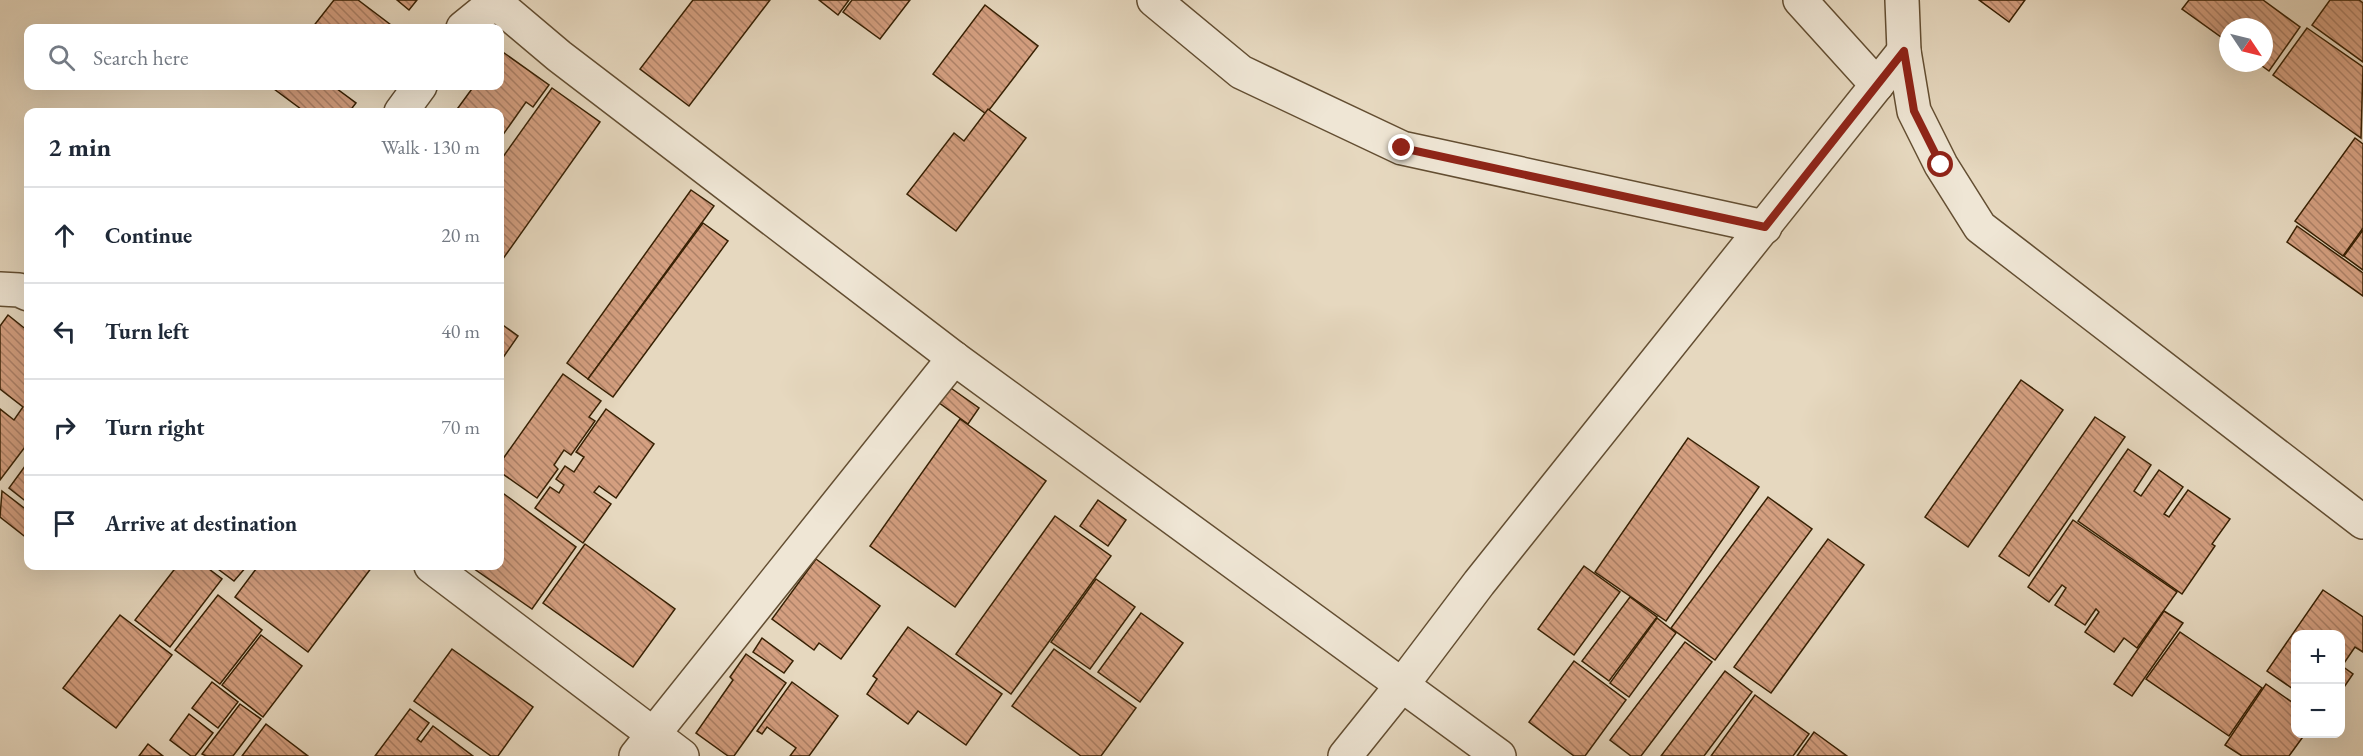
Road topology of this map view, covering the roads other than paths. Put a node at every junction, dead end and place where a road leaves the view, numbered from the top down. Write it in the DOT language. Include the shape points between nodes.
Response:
graph roads {
  1 [pos="1154,0"];
  2 [pos="1800,0"];
  3 [pos="1902,0"];
  4 [pos="496,1"];
  5 [pos="468,24"];
  6 [pos="1904,51"];
  7 [pos="1877,85"];
  8 [pos="417,90"];
  9 [pos="404,108"];
  10 [pos="1765,227"];
  11 [pos="0,289"];
  12 [pos="24,292"];
  13 [pos="954,358"];
  14 [pos="2363,522"];
  15 [pos="436,570"];
  16 [pos="1402,685"];
  17 [pos="644,745"];
  18 [pos="682,756"];
  19 [pos="1345,756"];
  20 [pos="1498,756"];
  1 -- 10 [label="street" via="1241,72 1402,148"];
  2 -- 7 [label="street"];
  3 -- 6 [label="street"];
  4 -- 5 [label="street"];
  4 -- 13 [label="street" via="559,56"];
  6 -- 7 [label="street"];
  6 -- 14 [label="street" via="1914,111 1941,165 1980,226"];
  7 -- 10 [label="street"];
  8 -- 9 [label="street"];
  10 -- 16 [label="street" via="1479,583"];
  11 -- 12 [label="street"];
  13 -- 16 [label="street"];
  13 -- 17 [label="street"];
  15 -- 17 [label="street"];
  16 -- 19 [label="street"];
  16 -- 20 [label="street"];
  17 -- 18 [label="street"];
}
